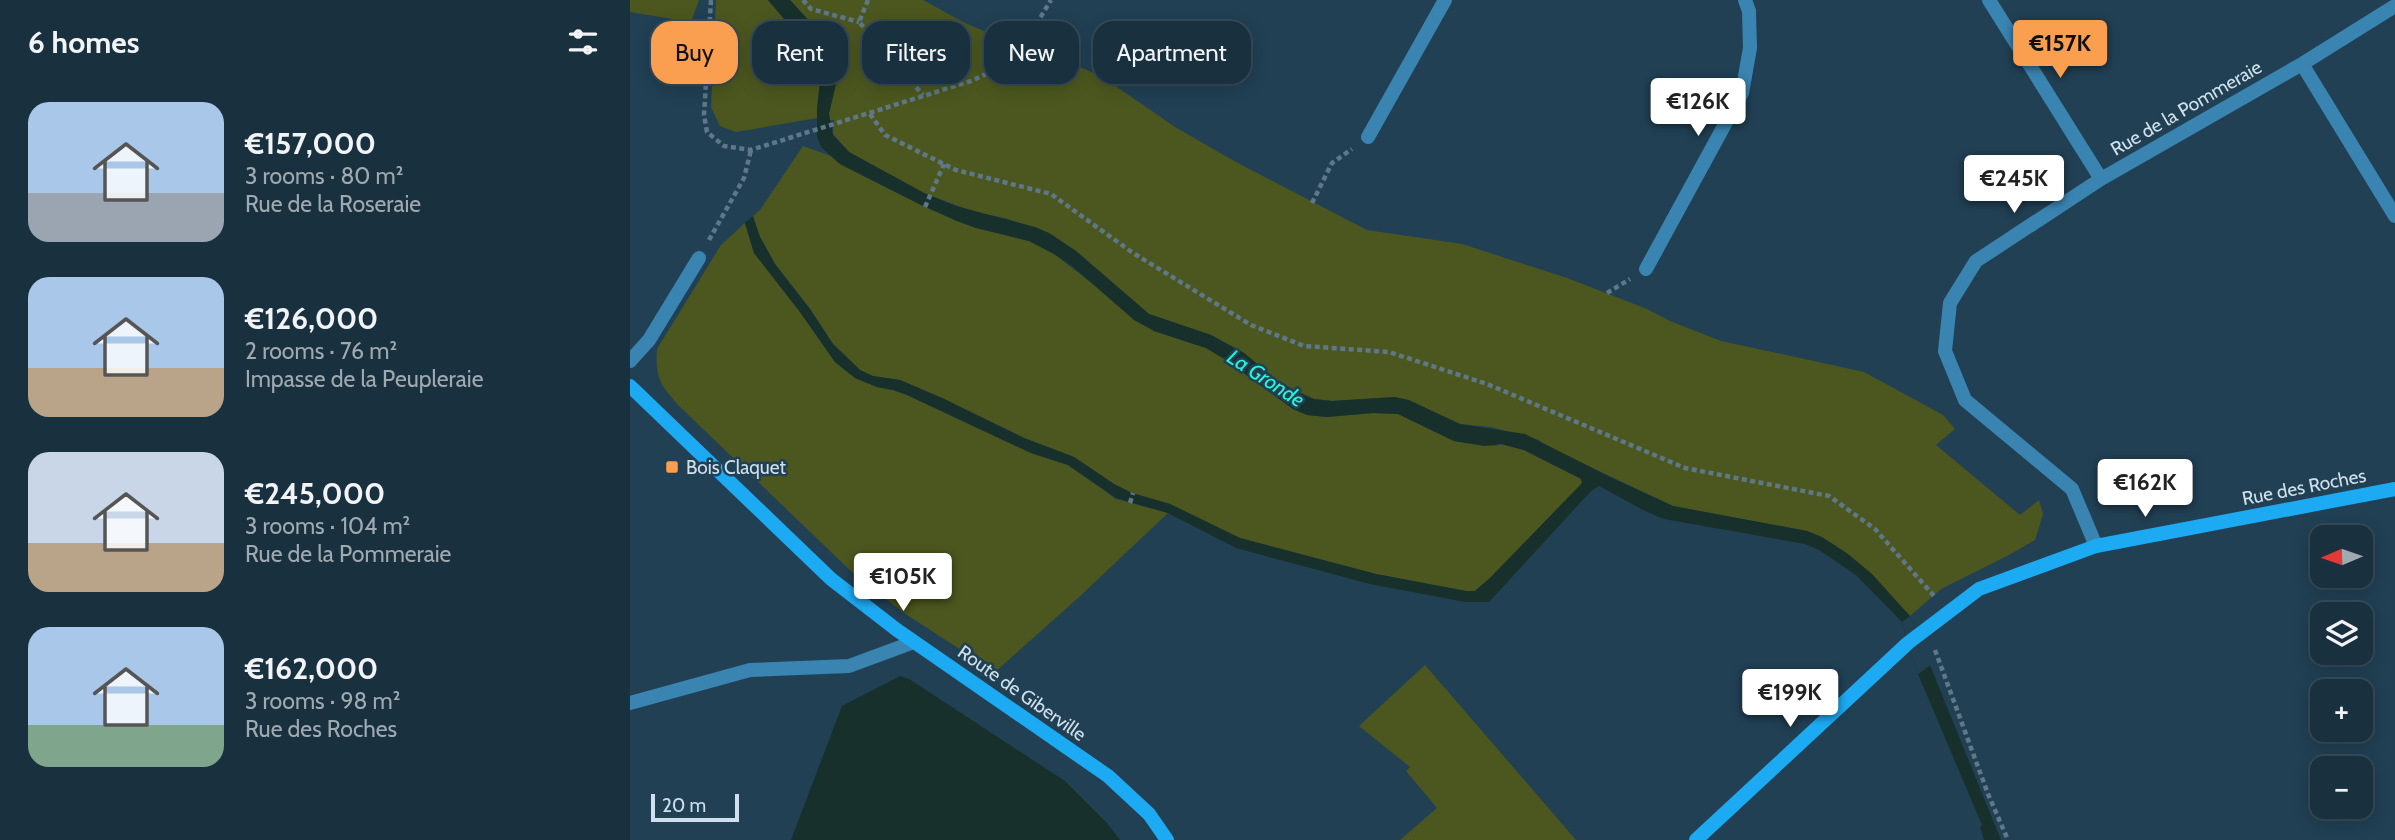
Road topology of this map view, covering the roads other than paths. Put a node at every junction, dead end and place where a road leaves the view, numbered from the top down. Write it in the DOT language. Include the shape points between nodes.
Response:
graph roads {
  1 [pos="1445,0"];
  2 [pos="1745,0"];
  3 [pos="1989,0"];
  4 [pos="2395,6"];
  5 [pos="2302,64"];
  6 [pos="1368,137"];
  7 [pos="2101,178"];
  8 [pos="2395,216"];
  9 [pos="699,258"];
  10 [pos="1646,269"];
  11 [pos="630,361"];
  12 [pos="630,386"];
  13 [pos="2395,489"];
  14 [pos="2096,546"];
  15 [pos="914,642"];
  16 [pos="630,704"];
  17 [pos="1167,840"];
  18 [pos="1696,840"];
  1 -- 6 [label="street"];
  2 -- 10 [label="street" via="1750,48 1742,93"];
  3 -- 7 [label="street"];
  4 -- 5 [label="street, Rue de la Pommeraie"];
  5 -- 7 [label="street, Rue de la Pommeraie"];
  5 -- 8 [label="street"];
  7 -- 14 [label="street, Rue de la Pommeraie" via="1976,261 1950,303 1945,351 1965,400 2072,489"];
  9 -- 11 [label="street" via="649,340"];
  12 -- 15 [label="street, Route de Giberville" via="831,579"];
  13 -- 14 [label="street, Rue des Roches"];
  14 -- 18 [label="street, Rue des Roches" via="1979,589 1918,635"];
  15 -- 16 [label="street" via="849,666 751,670"];
  15 -- 17 [label="street, Route de Giberville" via="1108,776 1149,814"];
}
